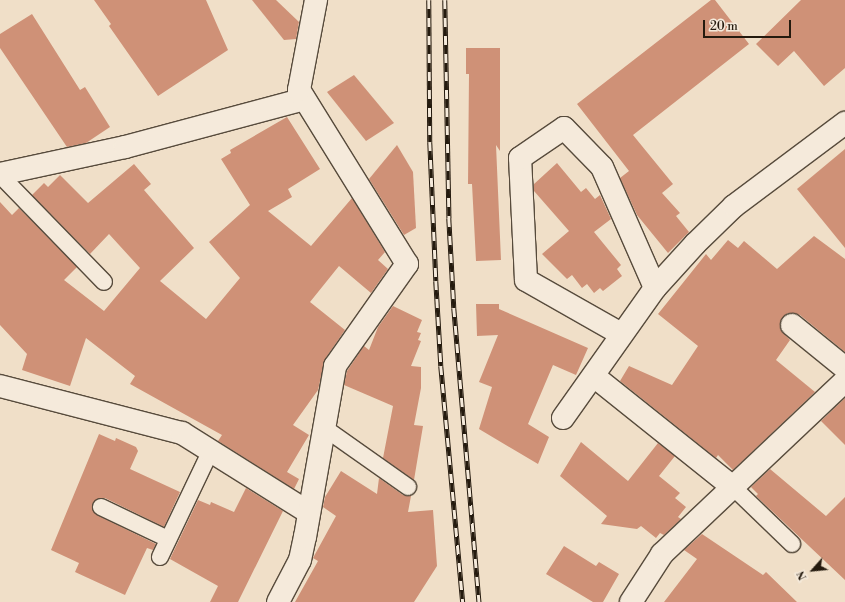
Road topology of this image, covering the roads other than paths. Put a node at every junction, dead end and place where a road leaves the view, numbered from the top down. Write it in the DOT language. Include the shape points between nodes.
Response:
graph roads {
  1 [pos="316,0"];
  2 [pos="304,99"];
  3 [pos="845,122"];
  4 [pos="0,175"];
  5 [pos="104,282"];
  6 [pos="655,288"];
  7 [pos="792,325"];
  8 [pos="621,334"];
  9 [pos="845,368"];
  10 [pos="595,377"];
  11 [pos="845,381"];
  12 [pos="0,386"];
  13 [pos="563,418"];
  14 [pos="323,427"];
  15 [pos="211,450"];
  16 [pos="408,487"];
  17 [pos="733,487"];
  18 [pos="101,507"];
  19 [pos="308,512"];
  20 [pos="168,539"];
  21 [pos="792,544"];
  22 [pos="160,557"];
  23 [pos="278,602"];
  24 [pos="631,602"];
  1 -- 2 [label="street" via="299,90"];
  2 -- 4 [label="street" via="126,147"];
  2 -- 14 [label="street" via="407,264 335,366"];
  3 -- 6 [label="street" via="734,206"];
  4 -- 5 [label="lane"];
  6 -- 8 [label="street"];
  6 -- 8 [label="street" via="602,167 564,128 520,158 526,280"];
  7 -- 9 [label="street"];
  8 -- 10 [label="street"];
  10 -- 13 [label="street"];
  10 -- 17 [label="street"];
  11 -- 17 [label="street"];
  12 -- 15 [label="street" via="182,433"];
  14 -- 16 [label="lane"];
  14 -- 19 [label="street"];
  15 -- 19 [label="street"];
  15 -- 20 [label="lane"];
  17 -- 21 [label="lane"];
  17 -- 24 [label="street" via="662,554"];
  18 -- 20 [label="lane"];
  19 -- 23 [label="street" via="300,560"];
  20 -- 22 [label="lane"];
}
